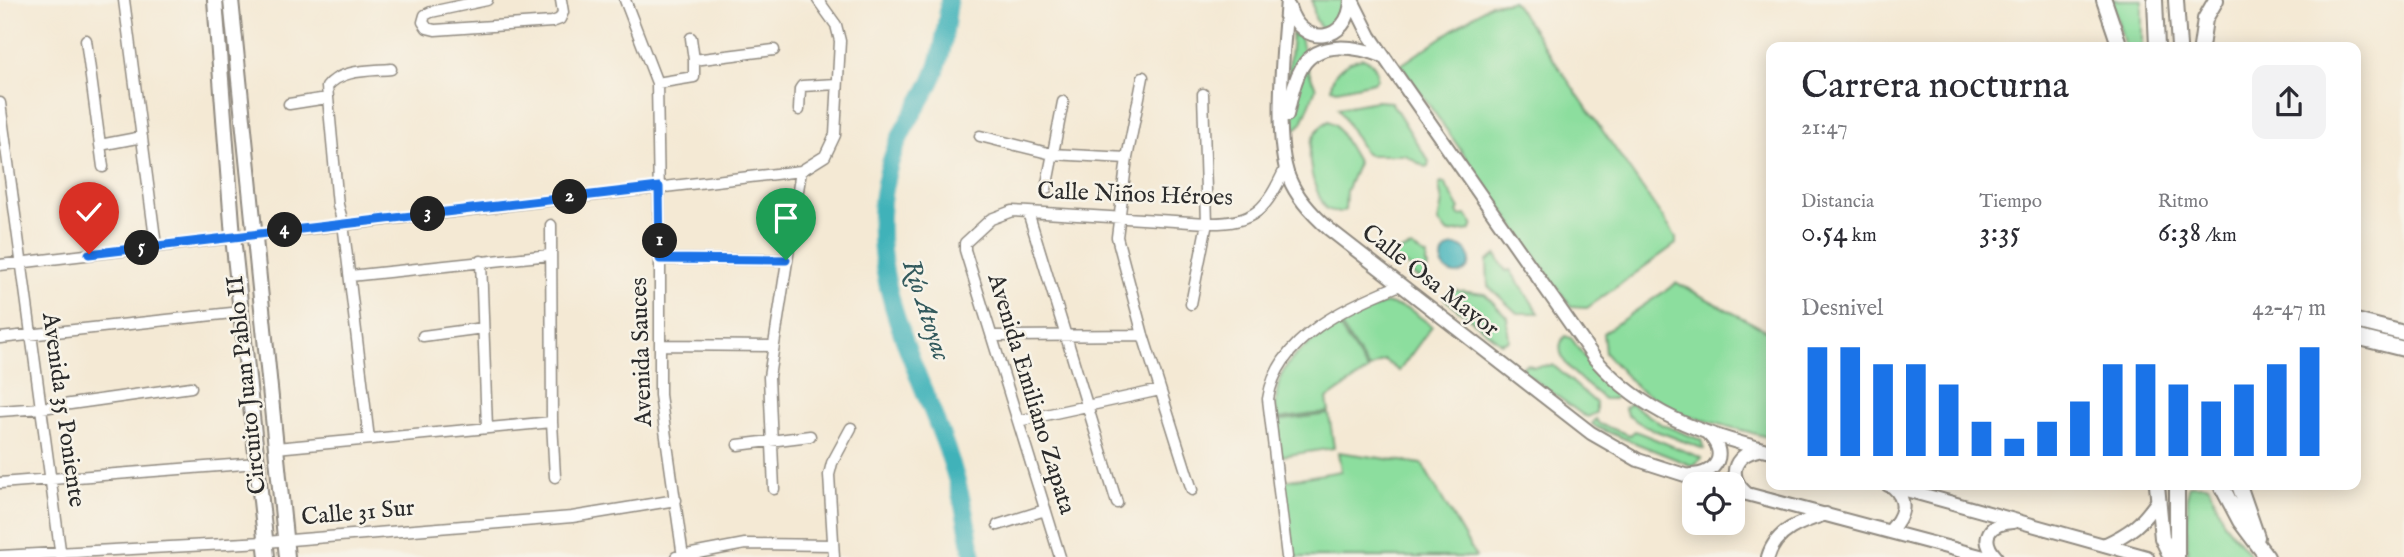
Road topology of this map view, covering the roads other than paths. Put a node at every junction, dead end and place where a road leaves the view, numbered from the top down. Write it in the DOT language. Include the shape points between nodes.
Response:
graph roads {
  1 [pos="124,0"];
  2 [pos="215,0"];
  3 [pos="231,0"];
  4 [pos="488,0"];
  5 [pos="561,0"];
  6 [pos="625,0"];
  7 [pos="818,0"];
  8 [pos="1287,0"];
  9 [pos="1351,0"];
  10 [pos="2104,0"];
  11 [pos="2155,0"];
  12 [pos="2176,0"];
  13 [pos="2216,0"];
  14 [pos="691,38"];
  15 [pos="86,40"];
  16 [pos="2118,42"];
  17 [pos="2157,42"];
  18 [pos="2179,42"];
  19 [pos="2202,42"];
  20 [pos="774,50"];
  21 [pos="1383,56"];
  22 [pos="695,60"];
  23 [pos="391,69"];
  24 [pos="1143,77"];
  25 [pos="657,83"];
  26 [pos="835,84"];
  27 [pos="1203,94"];
  28 [pos="327,98"];
  29 [pos="1063,102"];
  30 [pos="0,103"];
  31 [pos="289,104"];
  32 [pos="799,110"];
  33 [pos="1282,131"];
  34 [pos="980,136"];
  35 [pos="142,137"];
  36 [pos="100,145"];
  37 [pos="1052,154"];
  38 [pos="1127,158"];
  39 [pos="103,167"];
  40 [pos="1286,167"];
  41 [pos="801,171"];
  42 [pos="5,179"];
  43 [pos="659,187"];
  44 [pos="1046,189"];
  45 [pos="1028,212"];
  46 [pos="1118,218"];
  47 [pos="343,223"];
  48 [pos="1207,223"];
  49 [pos="551,225"];
  50 [pos="254,234"];
  51 [pos="233,237"];
  52 [pos="965,243"];
  53 [pos="156,246"];
  54 [pos="550,255"];
  55 [pos="660,259"];
  56 [pos="786,260"];
  57 [pos="481,261"];
  58 [pos="21,262"];
  59 [pos="0,265"];
  60 [pos="350,276"];
  61 [pos="1401,285"];
  62 [pos="1191,304"];
  63 [pos="241,312"];
  64 [pos="2361,322"];
  65 [pos="483,328"];
  66 [pos="31,334"];
  67 [pos="2404,334"];
  68 [pos="1065,335"];
  69 [pos="1143,335"];
  70 [pos="423,336"];
  71 [pos="992,336"];
  72 [pos="0,338"];
  73 [pos="2361,338"];
  74 [pos="661,345"];
  75 [pos="773,346"];
  76 [pos="2404,349"];
  77 [pos="191,387"];
  78 [pos="1160,390"];
  79 [pos="1087,405"];
  80 [pos="42,408"];
  81 [pos="0,411"];
  82 [pos="1018,421"];
  83 [pos="552,422"];
  84 [pos="487,428"];
  85 [pos="851,428"];
  86 [pos="1705,431"];
  87 [pos="810,436"];
  88 [pos="369,439"];
  89 [pos="772,440"];
  90 [pos="738,445"];
  91 [pos="276,447"];
  92 [pos="1766,450"];
  93 [pos="1766,450"];
  94 [pos="257,463"];
  95 [pos="1707,472"];
  96 [pos="1682,474"];
  97 [pos="555,477"];
  98 [pos="51,479"];
  99 [pos="0,483"];
  100 [pos="774,489"];
  101 [pos="1192,490"];
  102 [pos="1895,490"];
  103 [pos="1908,490"];
  104 [pos="2177,490"];
  105 [pos="2224,490"];
  106 [pos="2241,490"];
  107 [pos="2157,492"];
  108 [pos="1745,494"];
  109 [pos="1748,495"];
  110 [pos="676,500"];
  111 [pos="1117,503"];
  112 [pos="1045,510"];
  113 [pos="1826,514"];
  114 [pos="2017,521"];
  115 [pos="998,525"];
  116 [pos="1890,531"];
  117 [pos="285,540"];
  118 [pos="266,542"];
  119 [pos="833,545"];
  120 [pos="2104,545"];
  121 [pos="2265,554"];
  122 [pos="61,555"];
  123 [pos="0,556"];
  124 [pos="681,556"];
  125 [pos="267,557"];
  126 [pos="287,557"];
  127 [pos="834,557"];
  128 [pos="1060,557"];
  129 [pos="1287,557"];
  130 [pos="1768,557"];
  131 [pos="1984,557"];
  132 [pos="1996,557"];
  133 [pos="2147,557"];
  134 [pos="2171,557"];
  135 [pos="2177,557"];
  1 -- 35 [label="street"];
  2 -- 51 [label="main road, Circuito Juan Pablo II"];
  3 -- 50 [label="main road, Circuito Juan Pablo II"];
  4 -- 5 [label="street" via="431,12 423,22 435,30 552,22 564,12"];
  6 -- 25 [label="street, Avenida Sauces"];
  7 -- 26 [label="street" via="836,25 840,41"];
  8 -- 9 [label="street" via="1298,26 1322,36 1344,22"];
  8 -- 33 [label="street, Calle Osa Mayor"];
  9 -- 21 [label="street"];
  10 -- 16 [label="main road"];
  11 -- 17 [label="main road"];
  12 -- 18 [label="main road"];
  13 -- 19 [label="main road" via="2205,19"];
  14 -- 22 [label="street"];
  15 -- 36 [label="street"];
  20 -- 22 [label="street"];
  21 -- 33 [label="street" via="1342,46 1313,56 1298,75"];
  21 -- 86 [label="street" via="1595,359 1628,392"];
  22 -- 25 [label="street" via="694,77"];
  23 -- 28 [label="street" via="340,76 327,87"];
  24 -- 38 [label="street"];
  25 -- 43 [label="street, Avenida Sauces"];
  26 -- 32 [label="street" via="802,86"];
  26 -- 41 [label="street" via="831,146 816,164"];
  27 -- 48 [label="street"];
  28 -- 31 [label="street"];
  28 -- 47 [label="street"];
  29 -- 37 [label="street"];
  30 -- 42 [label="street, Avenida 35 Poniente"];
  33 -- 40 [label="street, Calle Osa Mayor"];
  34 -- 37 [label="street"];
  35 -- 36 [label="street"];
  35 -- 53 [label="street"];
  36 -- 39 [label="street"];
  37 -- 38 [label="street"];
  37 -- 44 [label="street"];
  38 -- 46 [label="street"];
  40 -- 48 [label="street, Calle Niños Héroes" via="1256,215 1236,222"];
  40 -- 61 [label="street, Calle Osa Mayor" via="1297,193 1315,216"];
  41 -- 43 [label="street"];
  41 -- 56 [label="street"];
  42 -- 58 [label="street, Avenida 35 Poniente"];
  43 -- 47 [label="street"];
  43 -- 55 [label="street, Avenida Sauces"];
  45 -- 46 [label="street, Calle Niños Héroes"];
  45 -- 52 [label="street, Calle Niños Héroes" via="991,219"];
  45 -- 68 [label="street"];
  46 -- 48 [label="street, Calle Niños Héroes"];
  46 -- 69 [label="street" via="1117,237"];
  47 -- 50 [label="street"];
  47 -- 60 [label="street"];
  48 -- 62 [label="street"];
  49 -- 54 [label="street"];
  50 -- 51 [label="street"];
  50 -- 91 [label="main road, Circuito Juan Pablo II"];
  51 -- 53 [label="street"];
  51 -- 63 [label="main road, Circuito Juan Pablo II"];
  52 -- 71 [label="street, Avenida Emiliano Zapata"];
  53 -- 58 [label="street"];
  54 -- 57 [label="street"];
  54 -- 83 [label="street"];
  55 -- 56 [label="street"];
  55 -- 74 [label="street, Avenida Sauces"];
  56 -- 75 [label="street"];
  57 -- 60 [label="street"];
  57 -- 65 [label="street"];
  58 -- 59 [label="street"];
  58 -- 66 [label="street, Avenida 35 Poniente"];
  60 -- 88 [label="street"];
  61 -- 96 [label="street, Calle Osa Mayor" via="1591,433 1638,460"];
  61 -- 129 [label="street" via="1314,331 1287,354 1274,373 1268,399"];
  63 -- 66 [label="street"];
  63 -- 94 [label="main road, Circuito Juan Pablo II"];
  64 -- 67 [label="main road"];
  65 -- 70 [label="street"];
  65 -- 84 [label="street"];
  66 -- 72 [label="street"];
  66 -- 80 [label="street, Avenida 35 Poniente"];
  68 -- 69 [label="street"];
  68 -- 71 [label="street"];
  68 -- 79 [label="street"];
  69 -- 78 [label="street"];
  71 -- 82 [label="street, Avenida Emiliano Zapata"];
  73 -- 76 [label="main road"];
  74 -- 75 [label="street"];
  74 -- 110 [label="street, Avenida Sauces" via="660,395"];
  75 -- 89 [label="street" via="769,377"];
  77 -- 80 [label="street"];
  78 -- 79 [label="street"];
  78 -- 101 [label="street"];
  79 -- 82 [label="street"];
  79 -- 111 [label="street"];
  80 -- 81 [label="street"];
  80 -- 98 [label="street, Avenida 35 Poniente"];
  82 -- 112 [label="street, Avenida Emiliano Zapata"];
  83 -- 84 [label="street"];
  83 -- 97 [label="street"];
  84 -- 88 [label="street"];
  85 -- 119 [label="street" via="829,475"];
  86 -- 92 [label="street"];
  86 -- 95 [label="street" via="1719,454"];
  87 -- 89 [label="street"];
  88 -- 91 [label="street"];
  89 -- 90 [label="street"];
  89 -- 100 [label="street"];
  91 -- 117 [label="main road, Circuito Juan Pablo II"];
  93 -- 109 [label="street" via="1745,454 1736,466 1736,479"];
  94 -- 98 [label="street"];
  94 -- 118 [label="main road, Circuito Juan Pablo II"];
  98 -- 99 [label="street"];
  98 -- 122 [label="street, Avenida 35 Poniente"];
  102 -- 116 [label="street" via="1903,508"];
  103 -- 114 [label="street"];
  104 -- 135 [label="main road"];
  105 -- 121 [label="main road"];
  106 -- 121 [label="main road"];
  107 -- 120 [label="street" via="2138,525"];
  107 -- 134 [label="main road" via="2162,538"];
  108 -- 109 [label="street"];
  109 -- 113 [label="street"];
  110 -- 117 [label="street, Calle 31 Sur" via="572,517"];
  110 -- 124 [label="street, Avenida Sauces"];
  112 -- 115 [label="street"];
  112 -- 128 [label="street, Avenida Emiliano Zapata"];
  113 -- 116 [label="street"];
  113 -- 130 [label="street" via="1783,533"];
  114 -- 120 [label="street"];
  114 -- 132 [label="street" via="2001,523 1990,531 1988,546"];
  116 -- 131 [label="street"];
  117 -- 118 [label="street, Calle 31 Sur"];
  117 -- 126 [label="main road, Circuito Juan Pablo II"];
  118 -- 122 [label="street, Calle 31 Sur"];
  118 -- 125 [label="main road, Circuito Juan Pablo II"];
  119 -- 124 [label="street" via="745,544"];
  119 -- 127 [label="street"];
  120 -- 133 [label="street"];
  122 -- 123 [label="street, Calle 31 Sur"];
}
